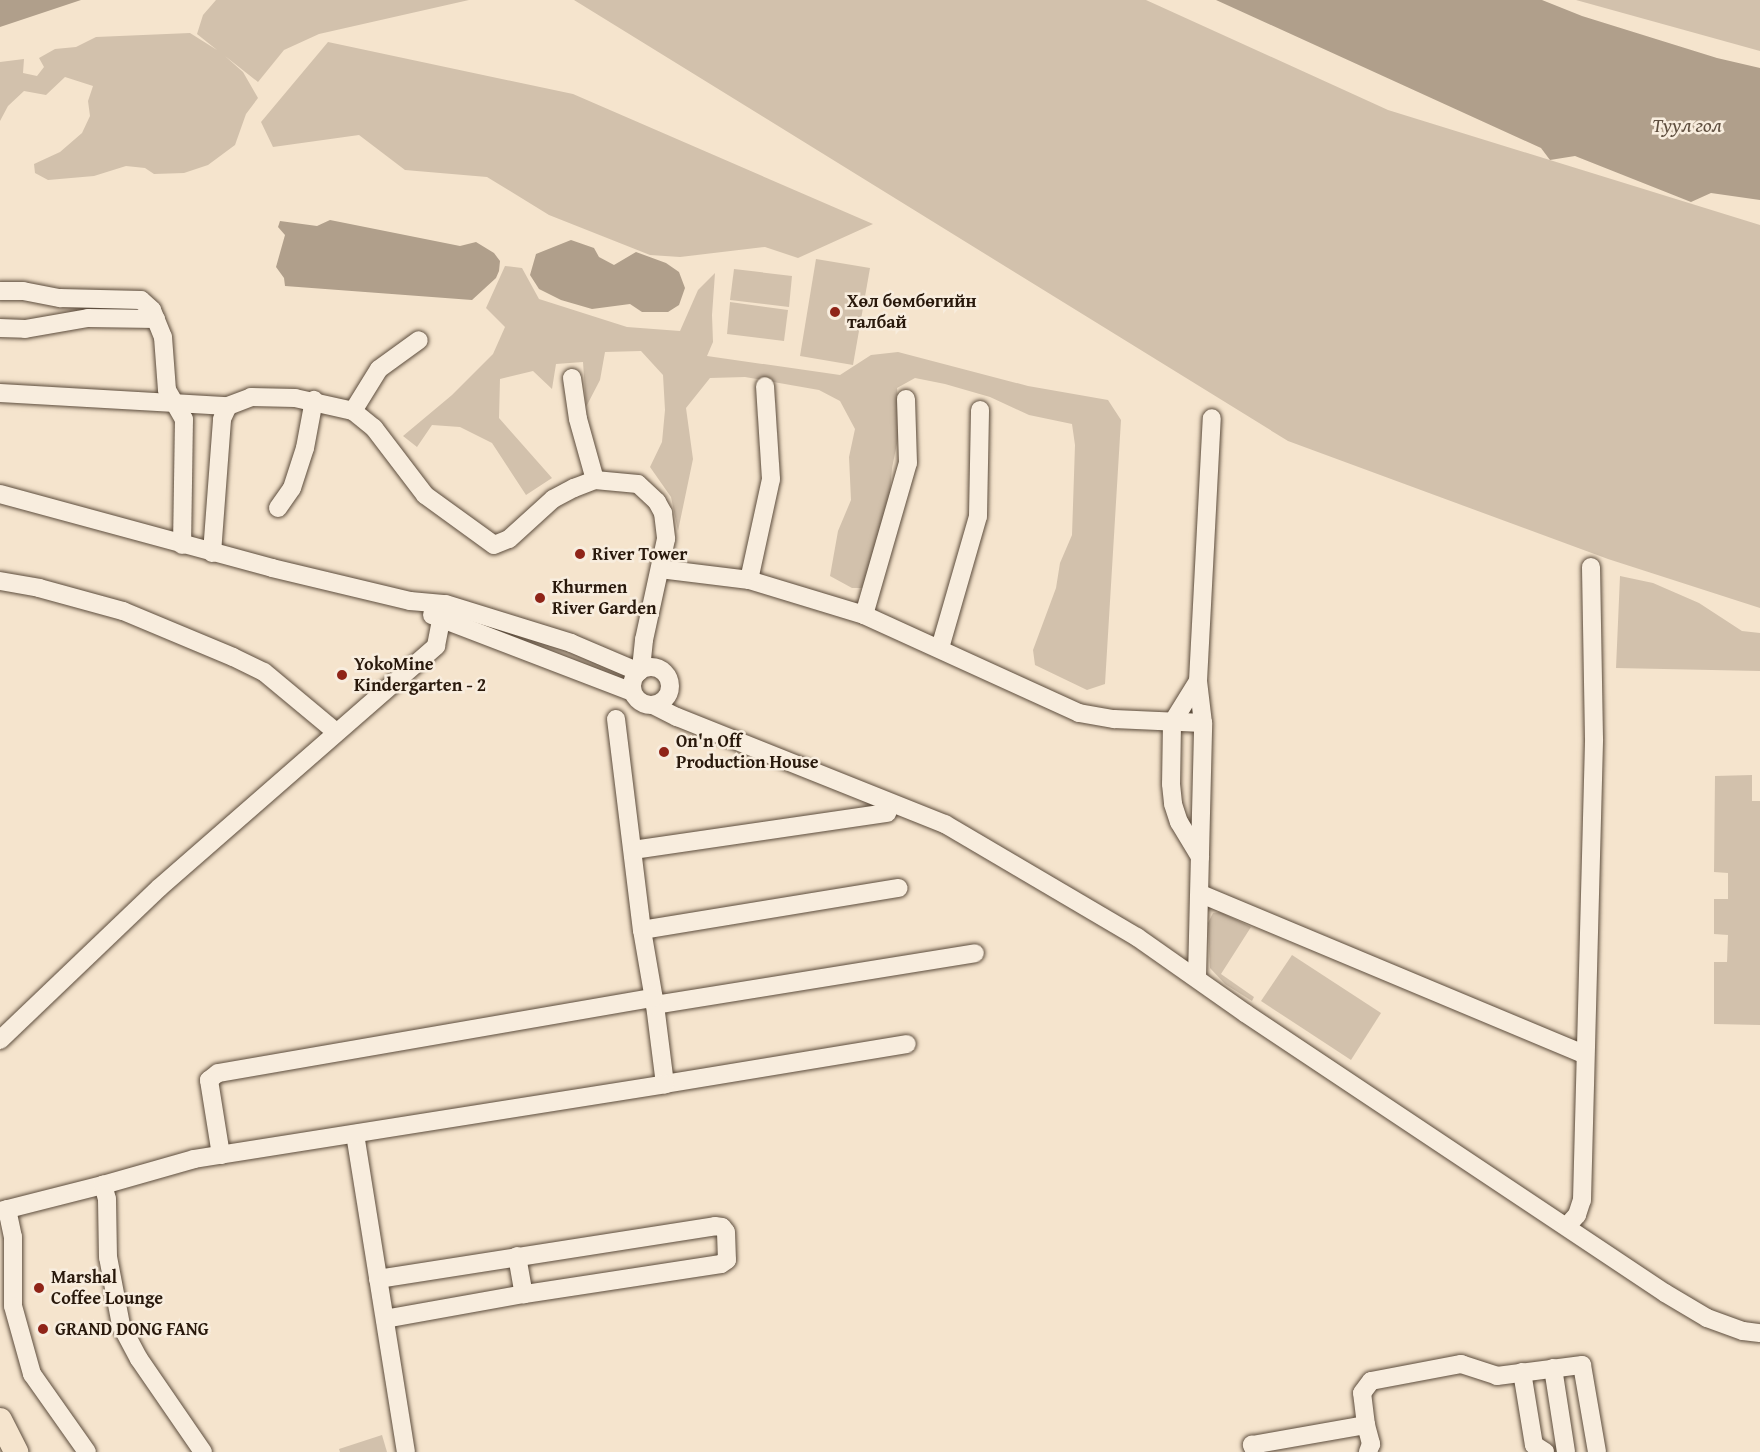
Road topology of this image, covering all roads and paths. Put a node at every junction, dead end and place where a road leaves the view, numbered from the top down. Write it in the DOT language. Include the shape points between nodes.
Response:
graph roads {
  1 [pos="0,291"];
  2 [pos="156,319"];
  3 [pos="0,328"];
  4 [pos="419,340"];
  5 [pos="572,378"];
  6 [pos="765,386"];
  7 [pos="0,393"];
  8 [pos="906,399"];
  9 [pos="314,400"];
  10 [pos="174,404"];
  11 [pos="228,406"];
  12 [pos="980,410"];
  13 [pos="353,411"];
  14 [pos="1212,418"];
  15 [pos="595,480"];
  16 [pos="0,494"];
  17 [pos="278,508"];
  18 [pos="182,544"];
  19 [pos="212,553"];
  20 [pos="1591,567"];
  21 [pos="660,569"];
  22 [pos="749,580"];
  23 [pos="0,581"];
  24 [pos="410,601"];
  25 [pos="864,615"];
  26 [pos="441,621"];
  27 [pos="940,648"];
  28 [pos="645,670"];
  29 [pos="1198,681"];
  30 [pos="633,692"];
  31 [pos="669,692"];
  32 [pos="653,705"];
  33 [pos="616,720"];
  34 [pos="1172,723"];
  35 [pos="1203,723"];
  36 [pos="696,725"];
  37 [pos="336,732"];
  38 [pos="886,813"];
  39 [pos="633,850"];
  40 [pos="1200,857"];
  41 [pos="899,888"];
  42 [pos="1201,894"];
  43 [pos="642,930"];
  44 [pos="975,953"];
  45 [pos="1197,977"];
  46 [pos="654,1001"];
  47 [pos="0,1040"];
  48 [pos="907,1044"];
  49 [pos="1584,1054"];
  50 [pos="665,1084"];
  51 [pos="355,1134"];
  52 [pos="221,1155"];
  53 [pos="103,1185"];
  54 [pos="3,1210"];
  55 [pos="1568,1226"];
  56 [pos="517,1256"];
  57 [pos="378,1279"];
  58 [pos="524,1294"];
  59 [pos="385,1319"];
  60 [pos="1760,1333"];
  61 [pos="1553,1368"];
  62 [pos="1522,1372"];
  63 [pos="0,1420"];
  64 [pos="1365,1425"];
  65 [pos="16,1452"];
  66 [pos="87,1452"];
  67 [pos="203,1452"];
  68 [pos="406,1452"];
  69 [pos="1255,1452"];
  70 [pos="1368,1452"];
  71 [pos="1545,1452"];
  72 [pos="1566,1452"];
  73 [pos="1597,1452"];
  1 -- 2 [label="street" via="60,298 141,300"];
  2 -- 3 [label="street" via="88,318 25,329"];
  2 -- 10 [label="street" via="163,337 167,390"];
  4 -- 13 [label="street" via="379,369"];
  5 -- 15 [label="street" via="578,419"];
  6 -- 22 [label="street" via="771,479"];
  7 -- 10 [label="street"];
  8 -- 25 [label="street" via="908,463"];
  9 -- 11 [label="street" via="251,397"];
  9 -- 13 [label="street"];
  9 -- 17 [label="street" via="306,448"];
  10 -- 11 [label="street"];
  10 -- 18 [label="street" via="184,419"];
  11 -- 19 [label="street" via="222,419"];
  12 -- 27 [label="street" via="978,516"];
  13 -- 15 [label="street" via="374,428 425,495 494,544 509,539 553,499"];
  14 -- 29 [label="street"];
  15 -- 21 [label="street" via="638,484 657,502 666,526"];
  16 -- 18 [label="street"];
  18 -- 19 [label="street"];
  19 -- 24 [label="street"];
  20 -- 49 [label="street" via="1593,750"];
  21 -- 22 [label="street"];
  21 -- 28 [label="street" via="644,640"];
  22 -- 25 [label="street"];
  23 -- 37 [label="street" via="123,611 233,657 264,672"];
  24 -- 26 [label="street"];
  24 -- 28 [label="street" via="446,604"];
  25 -- 27 [label="street"];
  26 -- 30 [label="street"];
  26 -- 37 [label="street" via="436,646"];
  27 -- 34 [label="street" via="1079,713"];
  28 -- 30 [label="street" via="633,681"];
  28 -- 31 [label="street" via="663,671 669,678"];
  29 -- 34 [label="street"];
  29 -- 35 [label="street"];
  30 -- 32 [label="street" via="641,702"];
  31 -- 32 [label="street" via="662,702"];
  31 -- 36 [label="street"];
  32 -- 36 [label="street"];
  33 -- 39 [label="street"];
  34 -- 35 [label="street"];
  34 -- 40 [label="street" via="1173,804"];
  35 -- 40 [label="street"];
  36 -- 45 [label="street" via="945,824"];
  37 -- 47 [label="street" via="159,888"];
  38 -- 39 [label="street"];
  39 -- 43 [label="street"];
  40 -- 42 [label="street"];
  41 -- 43 [label="street"];
  42 -- 45 [label="street"];
  42 -- 49 [label="street"];
  43 -- 46 [label="street"];
  44 -- 46 [label="street"];
  45 -- 55 [label="street" via="1245,1013"];
  46 -- 50 [label="street"];
  46 -- 52 [label="street" via="218,1073 209,1080"];
  48 -- 50 [label="street"];
  49 -- 55 [label="street" via="1582,1200"];
  50 -- 51 [label="street"];
  51 -- 52 [label="street"];
  51 -- 57 [label="street"];
  52 -- 53 [label="street"];
  53 -- 54 [label="street"];
  53 -- 67 [label="street" via="107,1198 108,1257 121,1326"];
  54 -- 66 [label="street" via="13,1237 14,1306 32,1374"];
  55 -- 60 [label="street" via="1707,1318"];
  56 -- 57 [label="street"];
  56 -- 58 [label="street"];
  56 -- 58 [label="street" via="714,1226 726,1232 726,1260 721,1264"];
  57 -- 59 [label="street"];
  58 -- 59 [label="street"];
  59 -- 68 [label="street"];
  61 -- 62 [label="street"];
  61 -- 72 [label="street"];
  61 -- 73 [label="street" via="1582,1365"];
  62 -- 64 [label="street" via="1497,1376 1461,1364 1371,1381 1362,1393"];
  62 -- 71 [label="street" via="1534,1445"];
  63 -- 65 [label="main road"];
  64 -- 69 [label="street" via="1252,1445"];
  64 -- 70 [label="street" via="1371,1444"];
}
